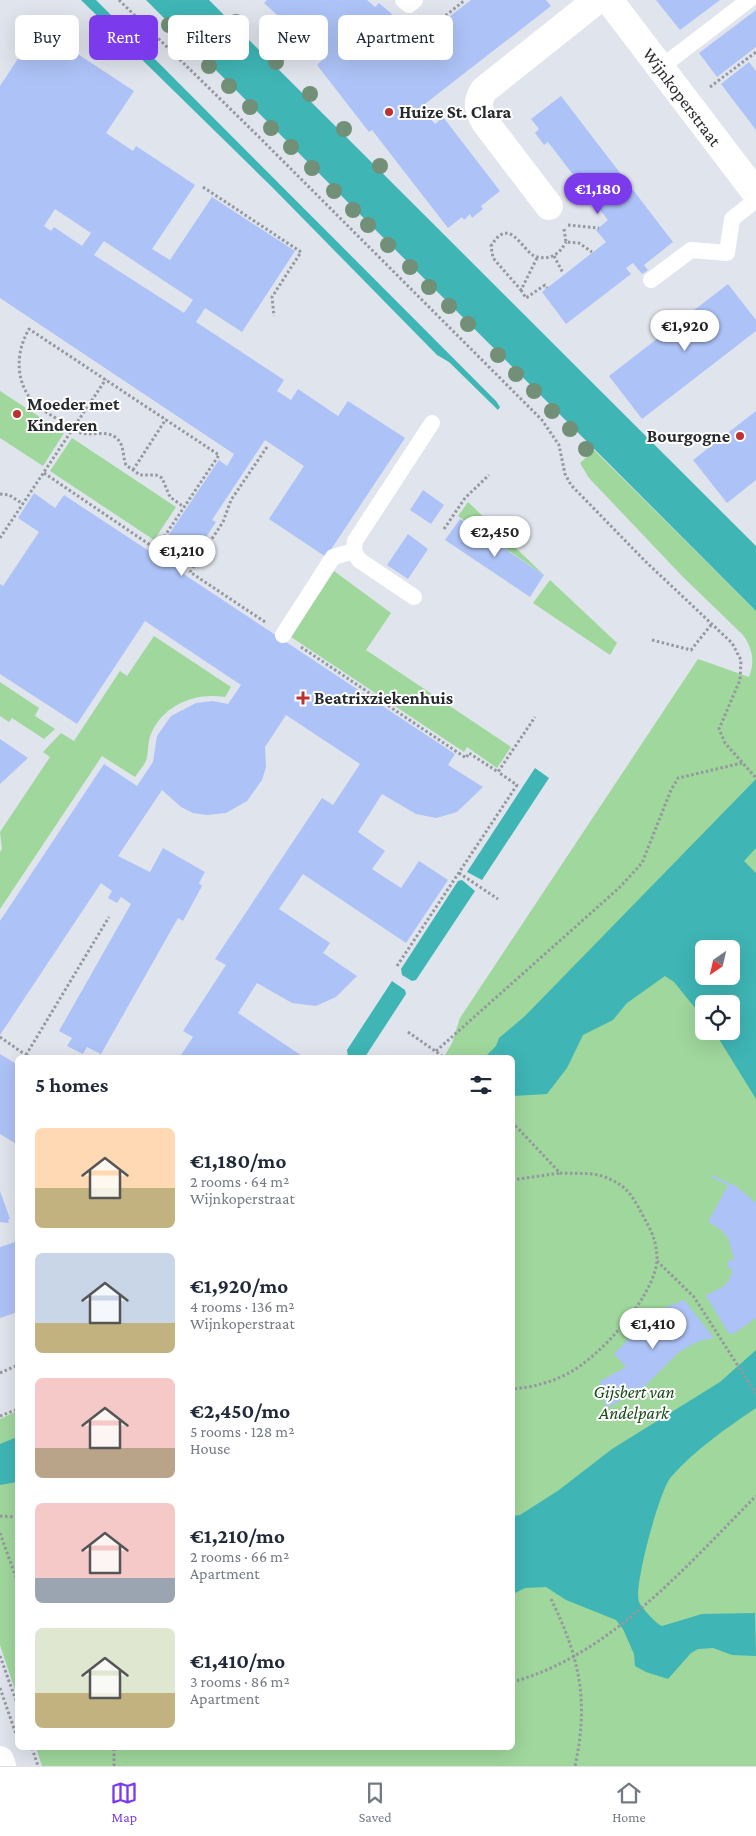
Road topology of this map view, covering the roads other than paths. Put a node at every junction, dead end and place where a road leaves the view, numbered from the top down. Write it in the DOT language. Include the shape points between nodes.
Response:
graph roads {
  1 [pos="403,0"];
  2 [pos="415,0"];
  3 [pos="597,0"];
  4 [pos="609,0"];
  5 [pos="749,0"];
  6 [pos="660,68"];
  7 [pos="756,193"];
  8 [pos="756,200"];
  9 [pos="552,211"];
  10 [pos="650,280"];
  11 [pos="432,423"];
  12 [pos="354,551"];
  13 [pos="414,597"];
  14 [pos="283,634"];
  15 [pos="0,1760"];
  16 [pos="2,1766"];
  1 -- 2 [label="lane" via="409,5"];
  3 -- 9 [label="street" via="484,90 479,98 478,106 485,122"];
  4 -- 6 [label="street, Wijnkoperstraat"];
  5 -- 6 [label="lane"];
  6 -- 7 [label="street, Wijnkoperstraat"];
  8 -- 10 [label="lane" via="732,219 727,253 691,250"];
  11 -- 12 [label="lane" via="355,541"];
  12 -- 13 [label="lane" via="359,560"];
  12 -- 14 [label="lane" via="334,557"];
  15 -- 16 [label="street"];
}
